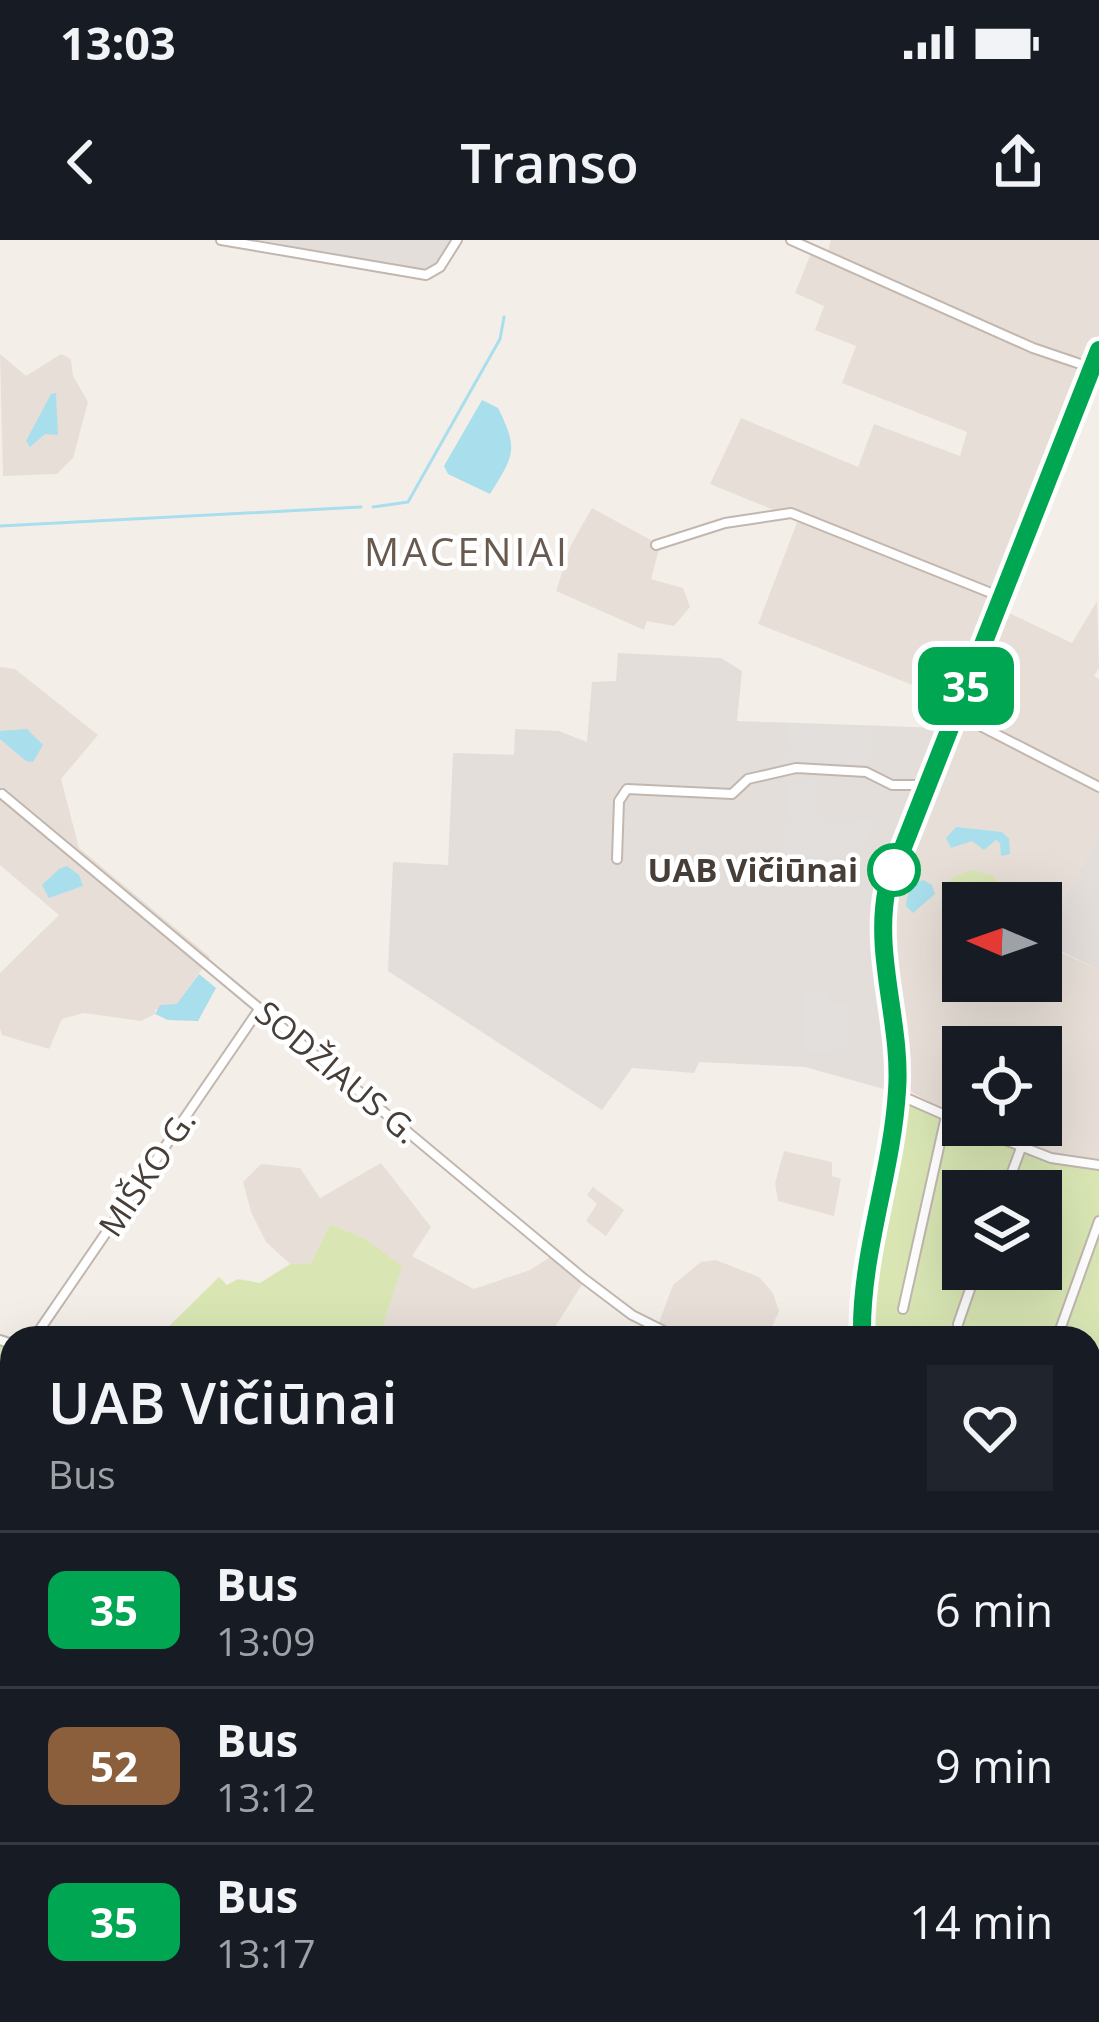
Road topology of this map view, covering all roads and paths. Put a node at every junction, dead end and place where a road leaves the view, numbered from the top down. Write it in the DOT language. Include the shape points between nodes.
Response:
graph roads {
  1 [pos="221,240"];
  2 [pos="458,240"];
  3 [pos="791,240"];
  4 [pos="1099,350"];
  5 [pos="1092,368"];
  6 [pos="656,545"];
  7 [pos="1001,597"];
  8 [pos="955,713"];
  9 [pos="927,785"];
  10 [pos="1099,787"];
  11 [pos="2,794"];
  12 [pos="617,860"];
  13 [pos="260,1008"];
  14 [pos="897,1094"];
  15 [pos="942,1114"];
  16 [pos="942,1134"];
  17 [pos="1016,1146"];
  18 [pos="1021,1148"];
  19 [pos="1099,1165"];
  20 [pos="1013,1170"];
  21 [pos="1099,1221"];
  22 [pos="970,1290"];
  23 [pos="903,1309"];
  24 [pos="958,1324"];
  25 [pos="42,1326"];
  26 [pos="653,1326"];
  27 [pos="863,1326"];
  28 [pos="1061,1326"];
  1 -- 2 [label="street" via="426,275"];
  3 -- 5 [label="street"];
  4 -- 5 [label="main road"];
  5 -- 7 [label="main road"];
  6 -- 7 [label="street" via="791,513"];
  7 -- 8 [label="main road"];
  8 -- 9 [label="main road"];
  8 -- 10 [label="street"];
  9 -- 12 [label="street" via="796,768 748,779 732,794 627,789 619,801"];
  9 -- 14 [label="main road" via="883,912"];
  11 -- 13 [label="street, SODŽIAUS G."];
  13 -- 25 [label="street, MIŠKO G."];
  13 -- 26 [label="street, SODŽIAUS G." via="583,1278"];
  14 -- 15 [label="street"];
  14 -- 27 [label="main road"];
  16 -- 23 [label="street"];
  17 -- 18 [label="street"];
  18 -- 19 [label="street"];
  18 -- 20 [label="street"];
  21 -- 28 [label="street"];
  22 -- 24 [label="street"];
}
